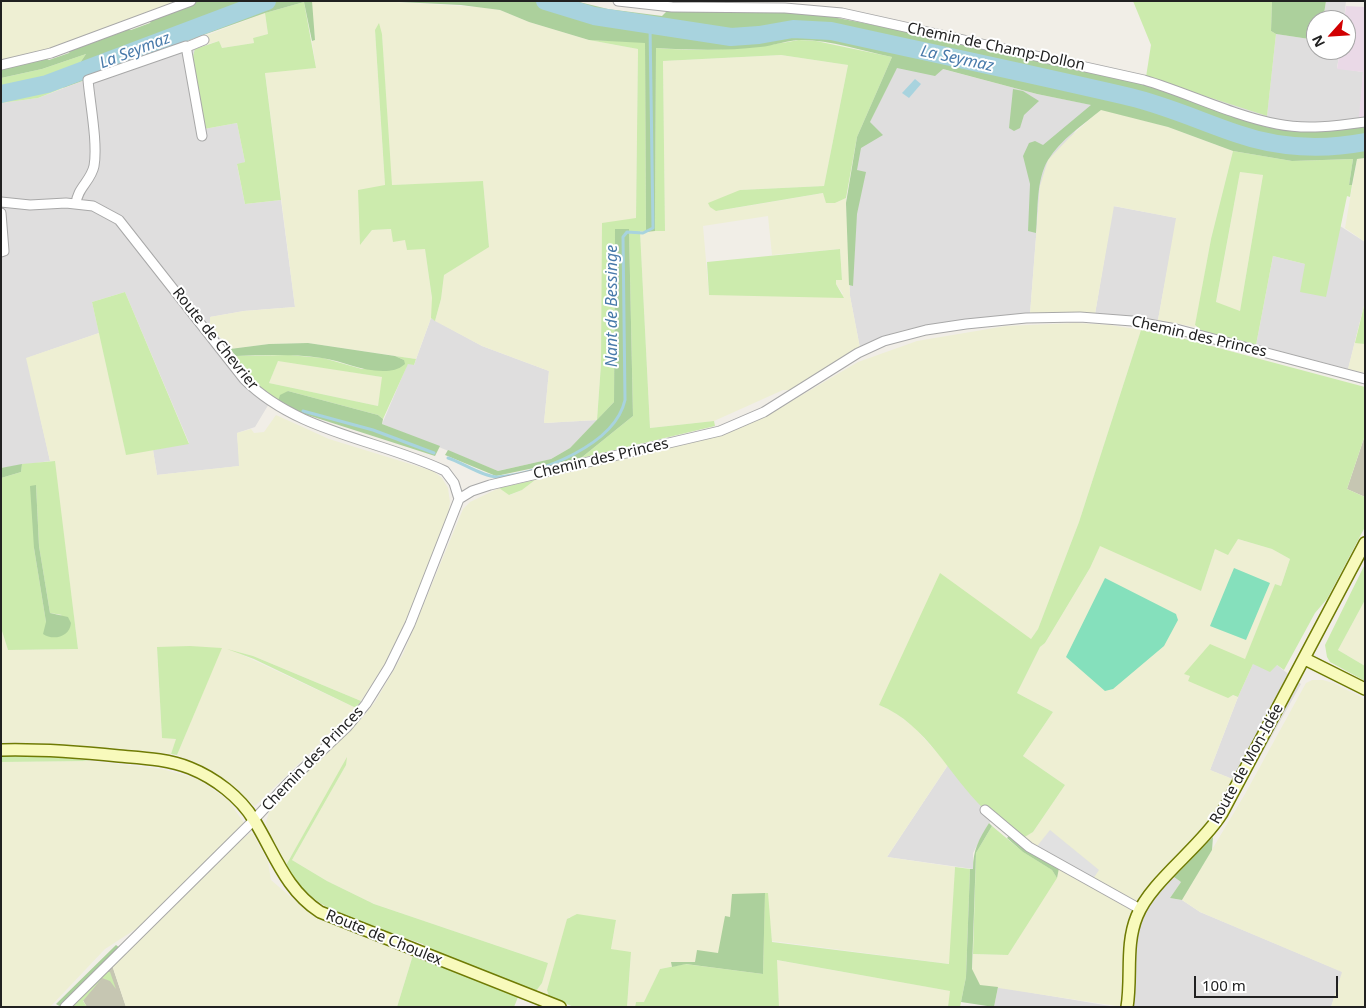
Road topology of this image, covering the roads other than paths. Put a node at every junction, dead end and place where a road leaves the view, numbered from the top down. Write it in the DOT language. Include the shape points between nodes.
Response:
graph roads {
  1 [pos="191,1"];
  2 [pos="619,1"];
  3 [pos="650,3"];
  4 [pos="204,40"];
  5 [pos="187,48"];
  6 [pos="1,65"];
  7 [pos="1365,122"];
  8 [pos="202,136"];
  9 [pos="1,202"];
  10 [pos="76,204"];
  11 [pos="1,213"];
  12 [pos="1,252"];
  13 [pos="1365,379"];
  14 [pos="459,499"];
  15 [pos="1365,543"];
  16 [pos="1306,659"];
  17 [pos="1365,689"];
  18 [pos="1,750"];
  19 [pos="985,810"];
  20 [pos="254,819"];
  21 [pos="1140,909"];
  22 [pos="65,1007"];
  23 [pos="560,1007"];
  24 [pos="1127,1007"];
  1 -- 6 [label="street" via="51,53"];
  2 -- 3 [label="street, Chemin de Champ-Dollon"];
  3 -- 7 [label="street, Chemin de Champ-Dollon" via="842,13 1144,80 1278,124 1309,127"];
  4 -- 5 [label="street"];
  5 -- 8 [label="street"];
  5 -- 10 [label="street" via="183,45 88,80 95,164 77,194"];
  9 -- 10 [label="street, Route de Chevrier"];
  10 -- 14 [label="street, Route de Chevrier" via="93,206 119,220 244,379 270,402 310,422 445,471 454,483"];
  11 -- 12 [label="street" via="4,251"];
  13 -- 14 [label="street, Chemin des Princes" via="1176,329 1132,321 1026,318 952,326 884,341 858,353 764,412 720,431 482,487"];
  14 -- 20 [label="street, Chemin des Princes" via="410,624 373,695 347,727"];
  15 -- 16 [label="street, Route de Mon-Idée"];
  16 -- 17 [label="street"];
  16 -- 21 [label="street, Route de Mon-Idée" via="1217,821"];
  18 -- 20 [label="street, Route de Choulex" via="57,750 174,763 215,781"];
  19 -- 21 [label="street" via="1037,852"];
  20 -- 22 [label="street, Chemin des Princes"];
  20 -- 23 [label="street, Route de Choulex" via="282,873 296,892 320,912"];
  21 -- 24 [label="street, Route de Mon-Idée" via="1130,944"];
}
